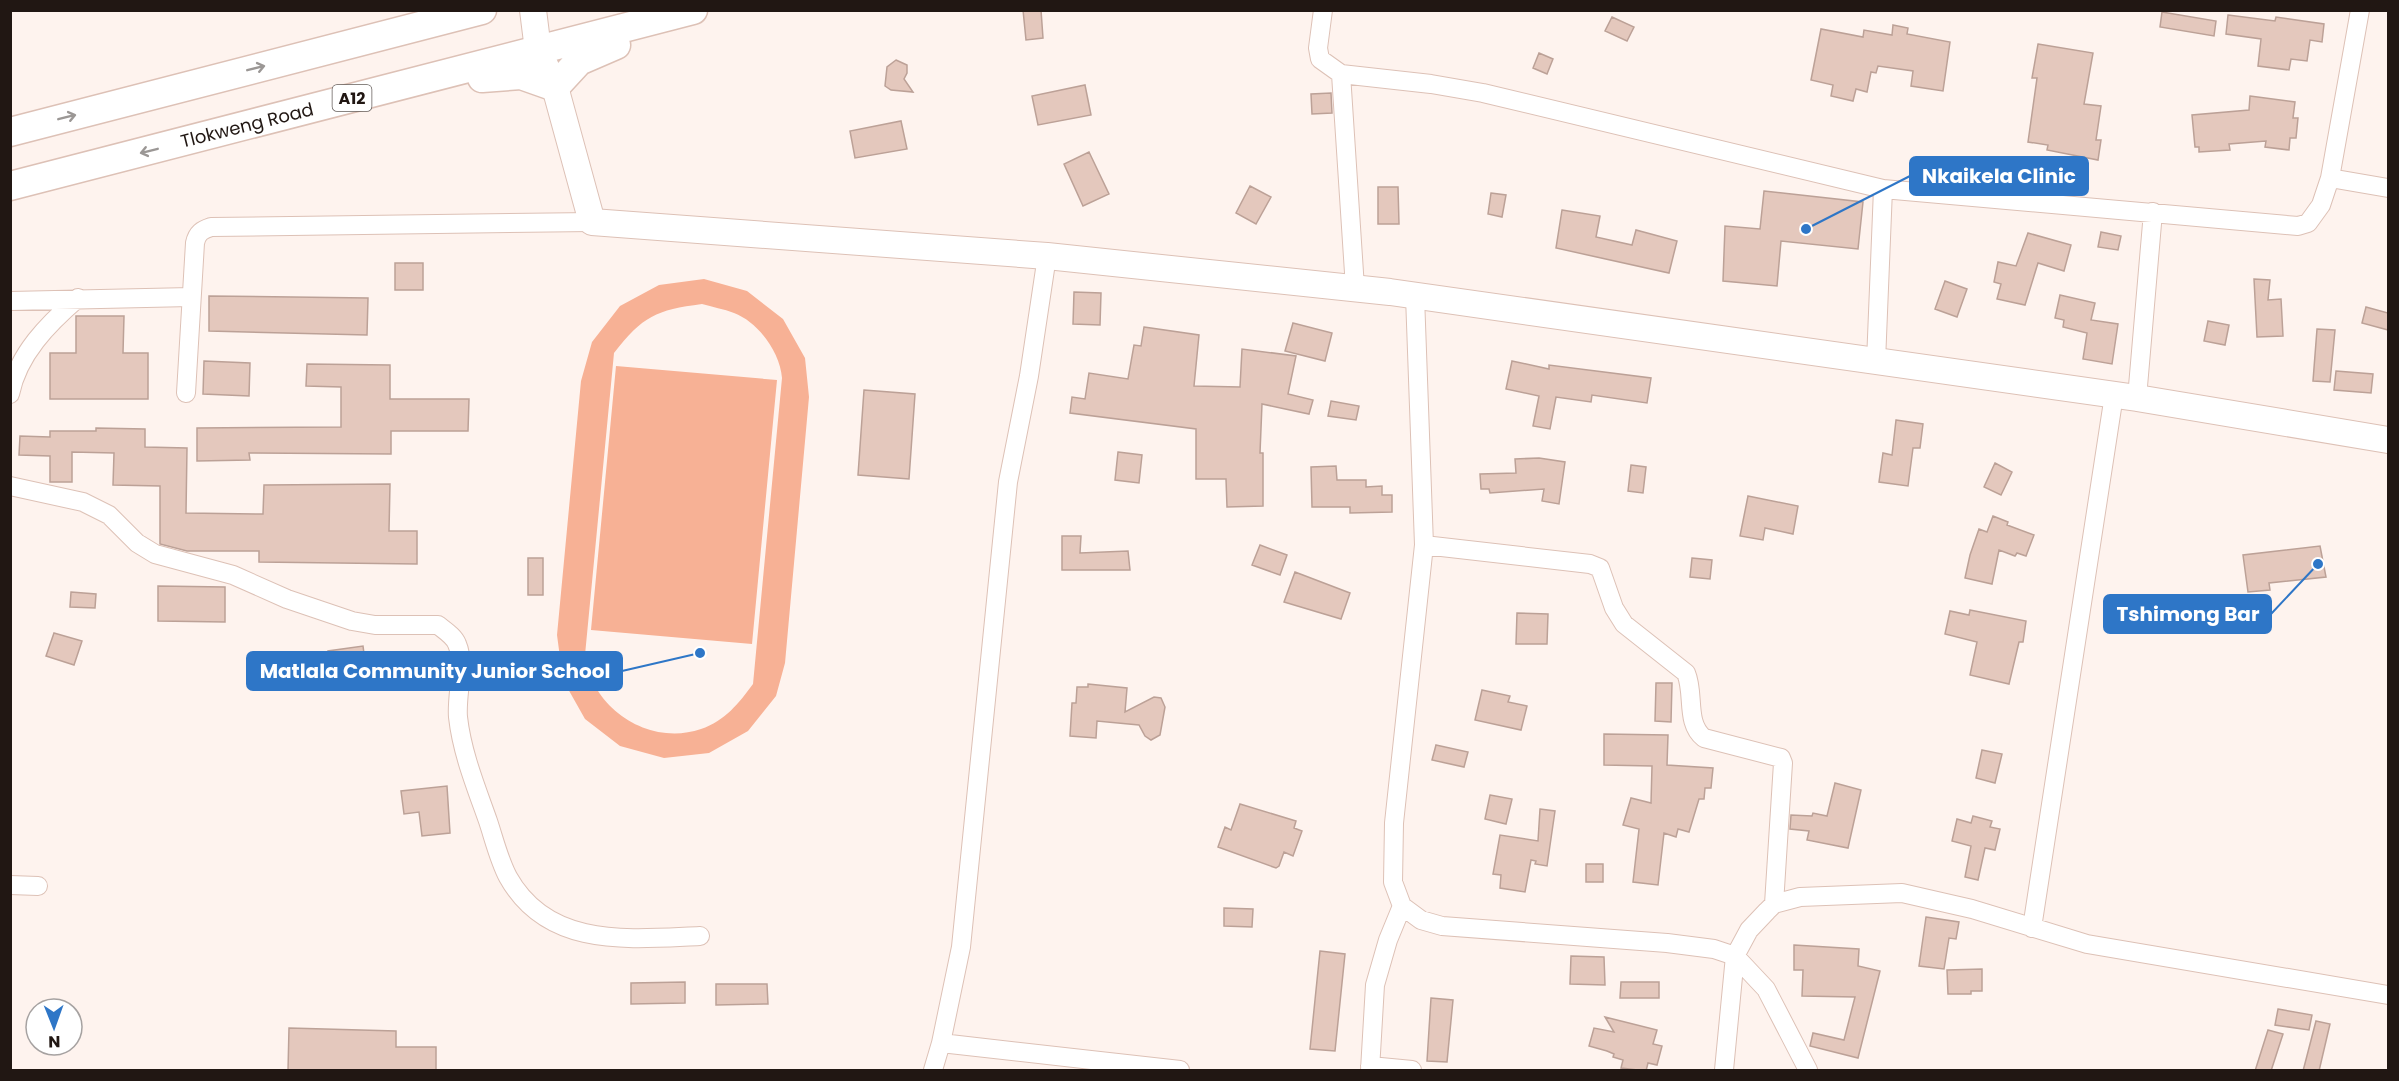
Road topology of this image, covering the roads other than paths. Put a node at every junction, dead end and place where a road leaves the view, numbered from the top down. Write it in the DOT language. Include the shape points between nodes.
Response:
graph roads {
  1 [pos="482,10"];
  2 [pos="533,10"];
  3 [pos="694,10"];
  4 [pos="1323,10"];
  5 [pos="2360,10"];
  6 [pos="538,50"];
  7 [pos="1341,74"];
  8 [pos="555,87"];
  9 [pos="386,90"];
  10 [pos="10,132"];
  11 [pos="2330,178"];
  12 [pos="10,186"];
  13 [pos="2388,188"];
  14 [pos="1883,189"];
  15 [pos="2154,212"];
  16 [pos="592,222"];
  17 [pos="1047,256"];
  18 [pos="1355,288"];
  19 [pos="1415,296"];
  20 [pos="191,297"];
  21 [pos="78,298"];
  22 [pos="10,301"];
  23 [pos="1876,362"];
  24 [pos="186,393"];
  25 [pos="10,394"];
  26 [pos="2125,397"];
  27 [pos="2388,440"];
  28 [pos="10,486"];
  29 [pos="1424,545"];
  30 [pos="10,885"];
  31 [pos="38,885"];
  32 [pos="1774,904"];
  33 [pos="1402,906"];
  34 [pos="2032,928"];
  35 [pos="700,936"];
  36 [pos="1735,956"];
  37 [pos="2388,995"];
  38 [pos="941,1043"];
  39 [pos="1370,1068"];
  40 [pos="933,1071"];
  41 [pos="1180,1071"];
  42 [pos="1412,1071"];
  43 [pos="1724,1071"];
  44 [pos="1808,1071"];
  10 -- 1 [label="main road, one-way"];
  2 -- 6 [label="street"];
  3 -- 6 [label="main road, Tlokweng Road / A12"];
  3 -- 8 [label="main road" via="589,55"];
  4 -- 7 [label="street" via="1320,59"];
  5 -- 11 [label="street"];
  6 -- 8 [label="street"];
  6 -- 9 [label="main road, Tlokweng Road / A12"];
  7 -- 14 [label="street" via="1483,93"];
  7 -- 18 [label="street"];
  8 -- 9 [label="main road" via="532,77 509,74 443,86"];
  8 -- 16 [label="street"];
  9 -- 12 [label="main road, Tlokweng Road / A12, one-way"];
  11 -- 13 [label="street"];
  11 -- 15 [label="street" via="2321,205 2308,223 2298,226"];
  14 -- 15 [label="street"];
  14 -- 23 [label="street"];
  15 -- 26 [label="street"];
  16 -- 17 [label="street"];
  16 -- 20 [label="street" via="211,226 196,238"];
  17 -- 18 [label="street"];
  17 -- 38 [label="street" via="1008,482 961,947"];
  18 -- 19 [label="street"];
  19 -- 23 [label="street"];
  19 -- 29 [label="street"];
  20 -- 21 [label="street"];
  20 -- 24 [label="street"];
  21 -- 22 [label="street"];
  21 -- 25 [label="street" via="33,343"];
  23 -- 26 [label="street"];
  26 -- 27 [label="street"];
  26 -- 34 [label="street"];
  28 -- 35 [label="street" via="82,502 109,515 137,543 155,554 233,574 287,599 352,621 438,625 457,644 458,716 466,760 508,877 532,908 558,926 590,935"];
  29 -- 32 [label="street" via="1600,568 1624,624 1686,673 1696,732 1704,738 1781,758 1784,763"];
  29 -- 33 [label="street" via="1394,823 1393,882"];
  30 -- 31 [label="street"];
  32 -- 34 [label="street" via="1800,897 1902,893"];
  32 -- 36 [label="street" via="1749,930"];
  33 -- 36 [label="street" via="1421,920 1442,926 1667,943"];
  33 -- 39 [label="street" via="1375,985"];
  34 -- 37 [label="street" via="2112,949"];
  36 -- 43 [label="street"];
  36 -- 44 [label="street" via="1766,989"];
  38 -- 40 [label="street"];
  38 -- 41 [label="street"];
  39 -- 42 [label="street"];
}
